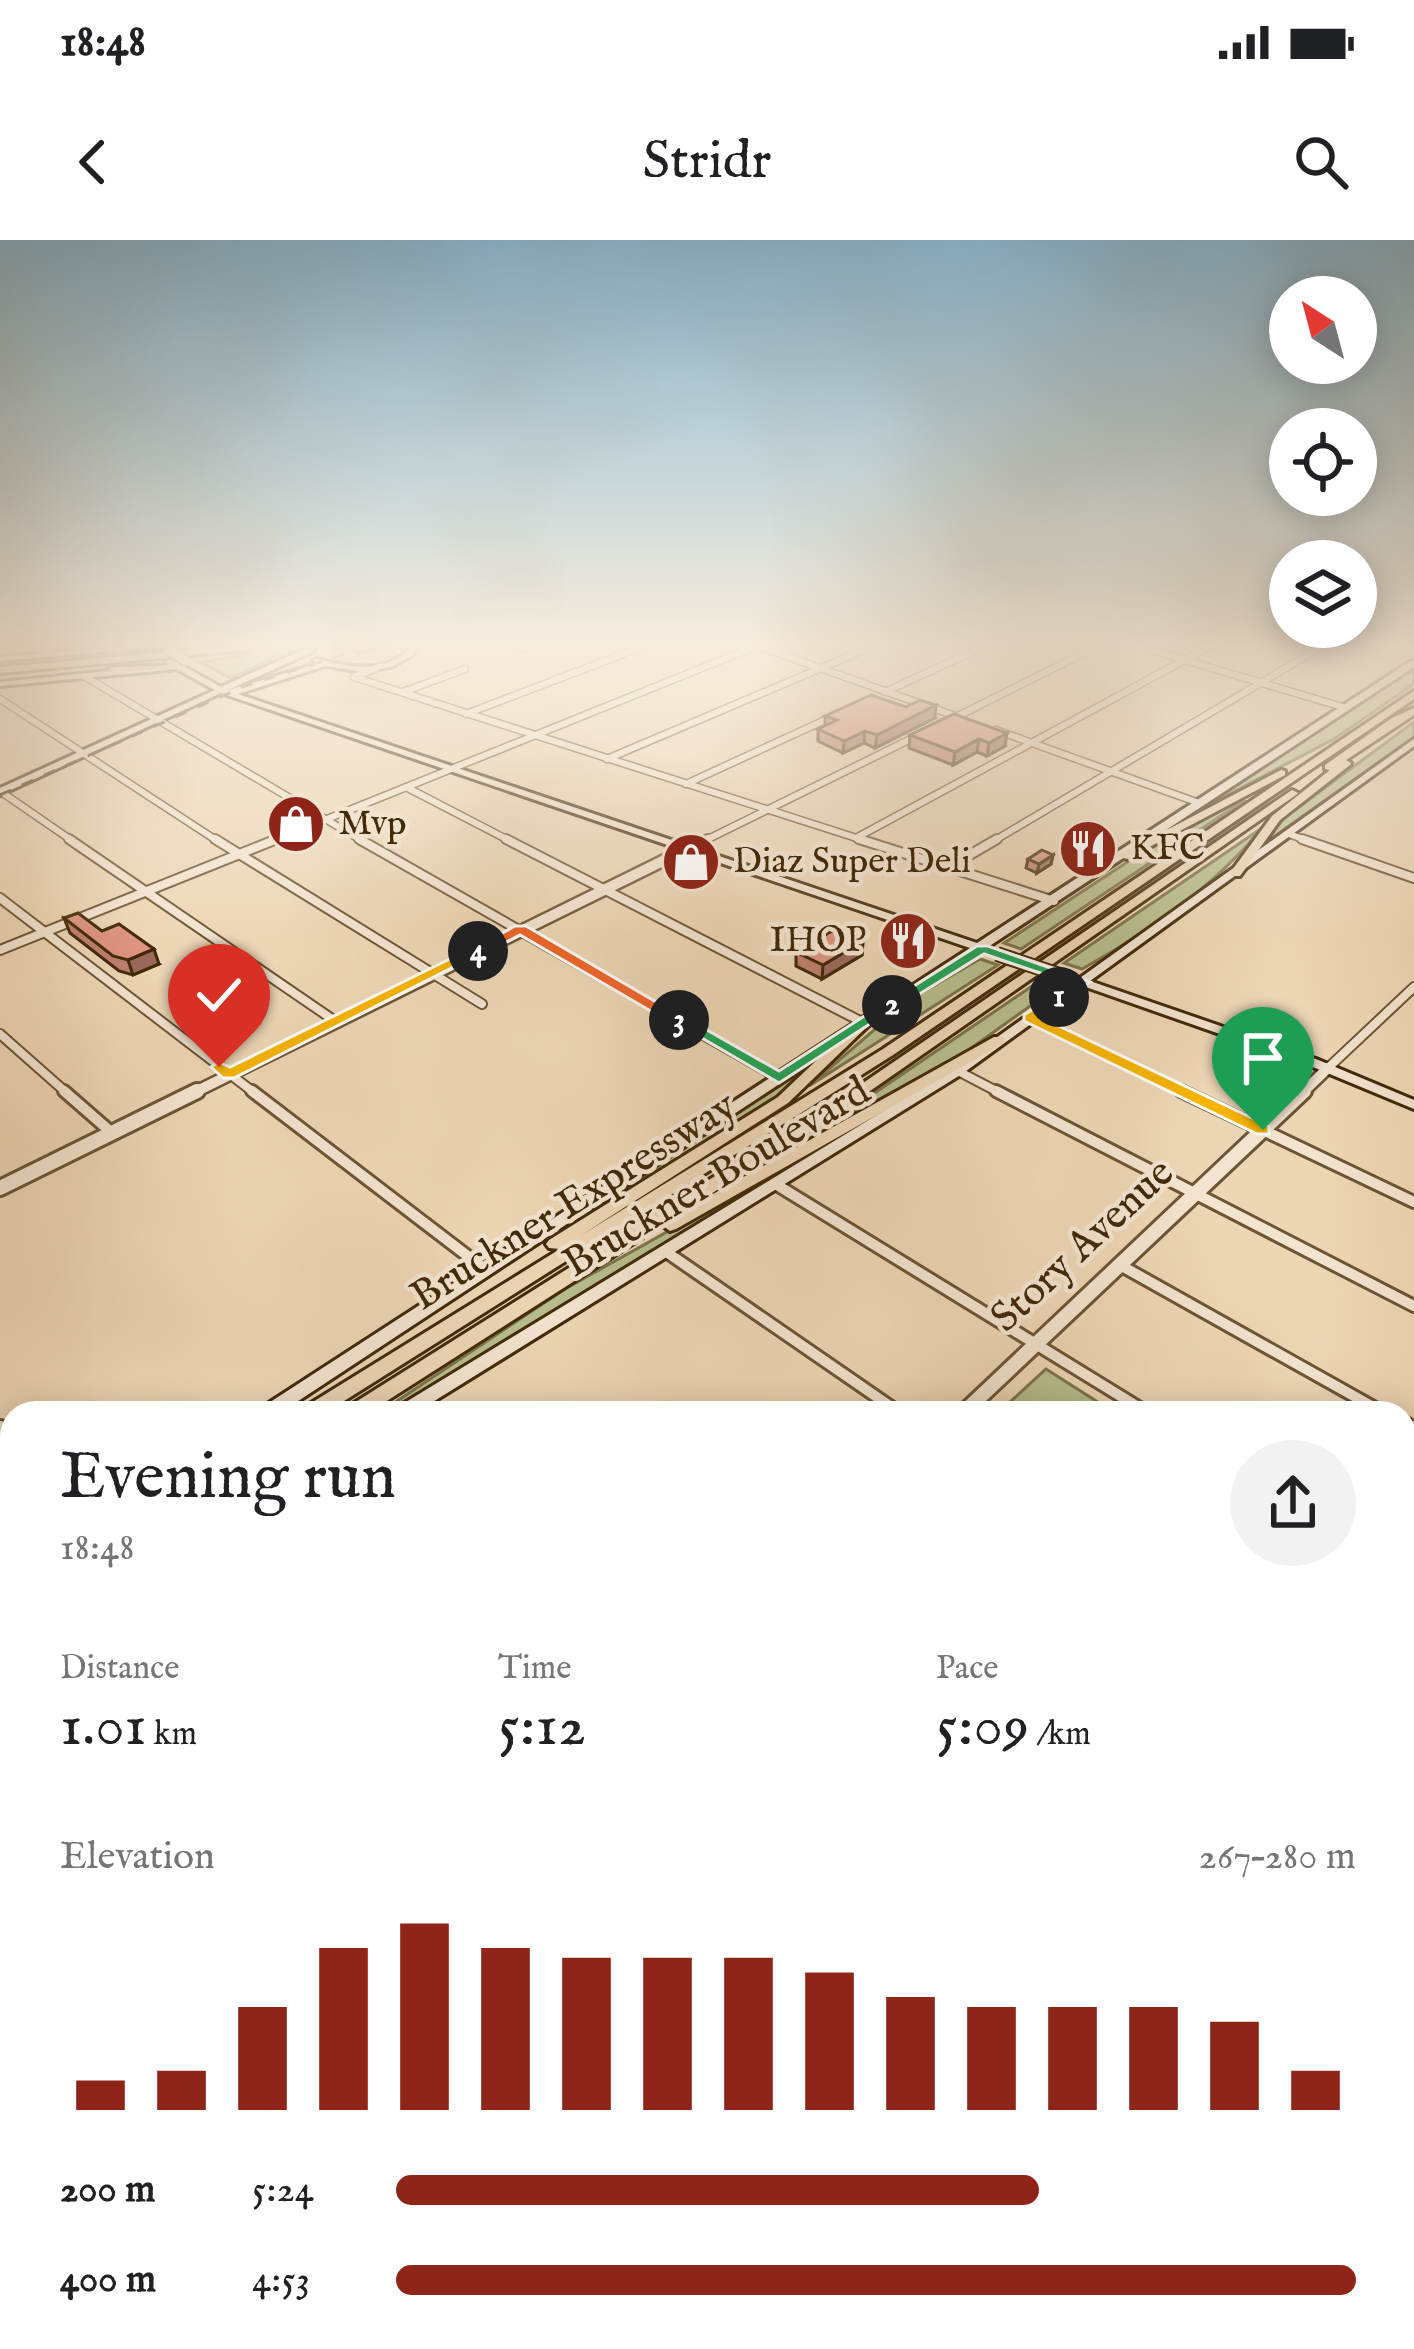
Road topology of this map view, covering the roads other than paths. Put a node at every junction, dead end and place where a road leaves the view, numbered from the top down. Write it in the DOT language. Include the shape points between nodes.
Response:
graph roads {
  1 [pos="60,741"];
  2 [pos="114,741"];
  3 [pos="191,741"];
  4 [pos="376,741"];
  5 [pos="518,741"];
  6 [pos="554,741"];
  7 [pos="650,741"];
  8 [pos="779,741"];
  9 [pos="906,741"];
  10 [pos="1027,741"];
  11 [pos="1034,741"];
  12 [pos="1161,741"];
  13 [pos="1294,741"];
  14 [pos="1345,741"];
  15 [pos="1367,741"];
  16 [pos="1414,742"];
  17 [pos="1031,743"];
  18 [pos="1340,745"];
  19 [pos="1361,746"];
  20 [pos="81,756"];
  21 [pos="608,759"];
  22 [pos="454,768"];
  23 [pos="1111,771"];
  24 [pos="686,784"];
  25 [pos="406,787"];
  26 [pos="0,792"];
  27 [pos="1199,803"];
  28 [pos="768,810"];
  29 [pos="326,819"];
  30 [pos="1288,834"];
  31 [pos="856,838"];
  32 [pos="689,848"];
  33 [pos="240,854"];
  34 [pos="1123,856"];
  35 [pos="949,867"];
  36 [pos="1236,873"];
  37 [pos="1414,878"];
  38 [pos="603,889"];
  39 [pos="146,892"];
  40 [pos="0,898"];
  41 [pos="1054,901"];
  42 [pos="520,929"];
  43 [pos="45,932"];
  44 [pos="982,949"];
  45 [pos="0,950"];
  46 [pos="432,974"];
  47 [pos="1082,982"];
  48 [pos="1414,987"];
  49 [pos="482,1004"];
  50 [pos="1029,1018"];
  51 [pos="335,1022"];
  52 [pos="864,1023"];
  53 [pos="0,1034"];
  54 [pos="998,1040"];
  55 [pos="1328,1068"];
  56 [pos="958,1071"];
  57 [pos="229,1074"];
  58 [pos="779,1078"];
  59 [pos="1414,1105"];
  60 [pos="1263,1130"];
  61 [pos="111,1132"];
  62 [pos="777,1185"];
  63 [pos="0,1187"];
  64 [pos="1196,1194"];
  65 [pos="1414,1202"];
  66 [pos="665,1251"];
  67 [pos="1120,1264"];
  68 [pos="486,1270"];
  69 [pos="568,1274"];
  70 [pos="481,1304"];
  71 [pos="1414,1306"];
  72 [pos="1035,1344"];
  73 [pos="285,1401"];
  74 [pos="329,1401"];
  75 [pos="371,1401"];
  76 [pos="421,1401"];
  77 [pos="883,1401"];
  78 [pos="976,1401"];
  79 [pos="1128,1401"];
  80 [pos="1363,1401"];
  1 -- 20 [label="street"];
  2 -- 20 [label="main road"];
  3 -- 29 [label="street"];
  4 -- 22 [label="main road"];
  5 -- 22 [label="street"];
  6 -- 21 [label="street"];
  7 -- 21 [label="street"];
  8 -- 24 [label="street"];
  9 -- 28 [label="street"];
  10 -- 17 [label="street"];
  11 -- 17 [label="street"];
  12 -- 23 [label="street"];
  13 -- 27 [label="main road, Bruckner Boulevard"];
  14 -- 18 [label="highway, Bruckner Expressway"];
  15 -- 19 [label="highway, Bruckner Expressway"];
  16 -- 30 [label="main road, Bruckner Boulevard"];
  17 -- 23 [label="street"];
  17 -- 31 [label="street"];
  18 -- 34 [label="highway"];
  18 -- 70 [label="highway, Bruckner Expressway" via="868,1065"];
  19 -- 36 [label="highway" via="1276,818"];
  19 -- 69 [label="highway, Bruckner Expressway" via="865,1088"];
  20 -- 26 [label="main road"];
  20 -- 33 [label="street"];
  21 -- 24 [label="street"];
  22 -- 25 [label="street"];
  22 -- 32 [label="main road"];
  23 -- 27 [label="street"];
  23 -- 35 [label="street"];
  24 -- 28 [label="street"];
  25 -- 29 [label="street"];
  25 -- 38 [label="street"];
  26 -- 39 [label="street"];
  27 -- 34 [label="main road, Bruckner Boulevard"];
  28 -- 31 [label="street"];
  28 -- 32 [label="street"];
  29 -- 33 [label="street"];
  29 -- 42 [label="street"];
  30 -- 36 [label="main road, Bruckner Boulevard"];
  30 -- 37 [label="street"];
  31 -- 35 [label="street"];
  32 -- 38 [label="street"];
  32 -- 44 [label="main road"];
  33 -- 39 [label="street"];
  33 -- 46 [label="street"];
  34 -- 41 [label="main road, Bruckner Boulevard"];
  35 -- 41 [label="street"];
  36 -- 47 [label="main road, Bruckner Boulevard"];
  38 -- 42 [label="street"];
  38 -- 52 [label="street"];
  39 -- 43 [label="street"];
  39 -- 51 [label="street"];
  40 -- 43 [label="street"];
  41 -- 44 [label="main road, Bruckner Boulevard"];
  42 -- 46 [label="street"];
  42 -- 58 [label="street"];
  43 -- 45 [label="street"];
  43 -- 57 [label="street"];
  44 -- 47 [label="main road, bridge"];
  44 -- 52 [label="main road, Bruckner Boulevard"];
  46 -- 49 [label="street"];
  46 -- 51 [label="street"];
  47 -- 50 [label="main road, Bruckner Boulevard"];
  47 -- 55 [label="main road"];
  48 -- 55 [label="street, Story Avenue"];
  50 -- 54 [label="main road, Bruckner Boulevard"];
  50 -- 60 [label="street"];
  51 -- 57 [label="street"];
  52 -- 58 [label="main road, Bruckner Boulevard"];
  52 -- 70 [label="highway" via="783,1100 541,1252"];
  53 -- 61 [label="street"];
  54 -- 56 [label="main road, Bruckner Boulevard"];
  54 -- 69 [label="highway"];
  55 -- 59 [label="main road"];
  55 -- 60 [label="street, Story Avenue"];
  56 -- 62 [label="main road, Bruckner Boulevard"];
  56 -- 64 [label="street"];
  57 -- 61 [label="street"];
  57 -- 68 [label="street"];
  58 -- 68 [label="main road, Bruckner Boulevard"];
  60 -- 64 [label="street, Story Avenue"];
  60 -- 65 [label="street"];
  61 -- 63 [label="street"];
  62 -- 66 [label="main road, Bruckner Boulevard"];
  62 -- 72 [label="street"];
  64 -- 67 [label="street, Story Avenue"];
  64 -- 71 [label="street"];
  66 -- 76 [label="main road, Bruckner Boulevard"];
  66 -- 77 [label="street"];
  67 -- 72 [label="street, Story Avenue"];
  67 -- 80 [label="street"];
  68 -- 73 [label="main road, Bruckner Boulevard"];
  69 -- 75 [label="highway, Bruckner Expressway"];
  70 -- 74 [label="highway, Bruckner Expressway"];
  72 -- 78 [label="street, Story Avenue"];
  72 -- 79 [label="street"];
}
